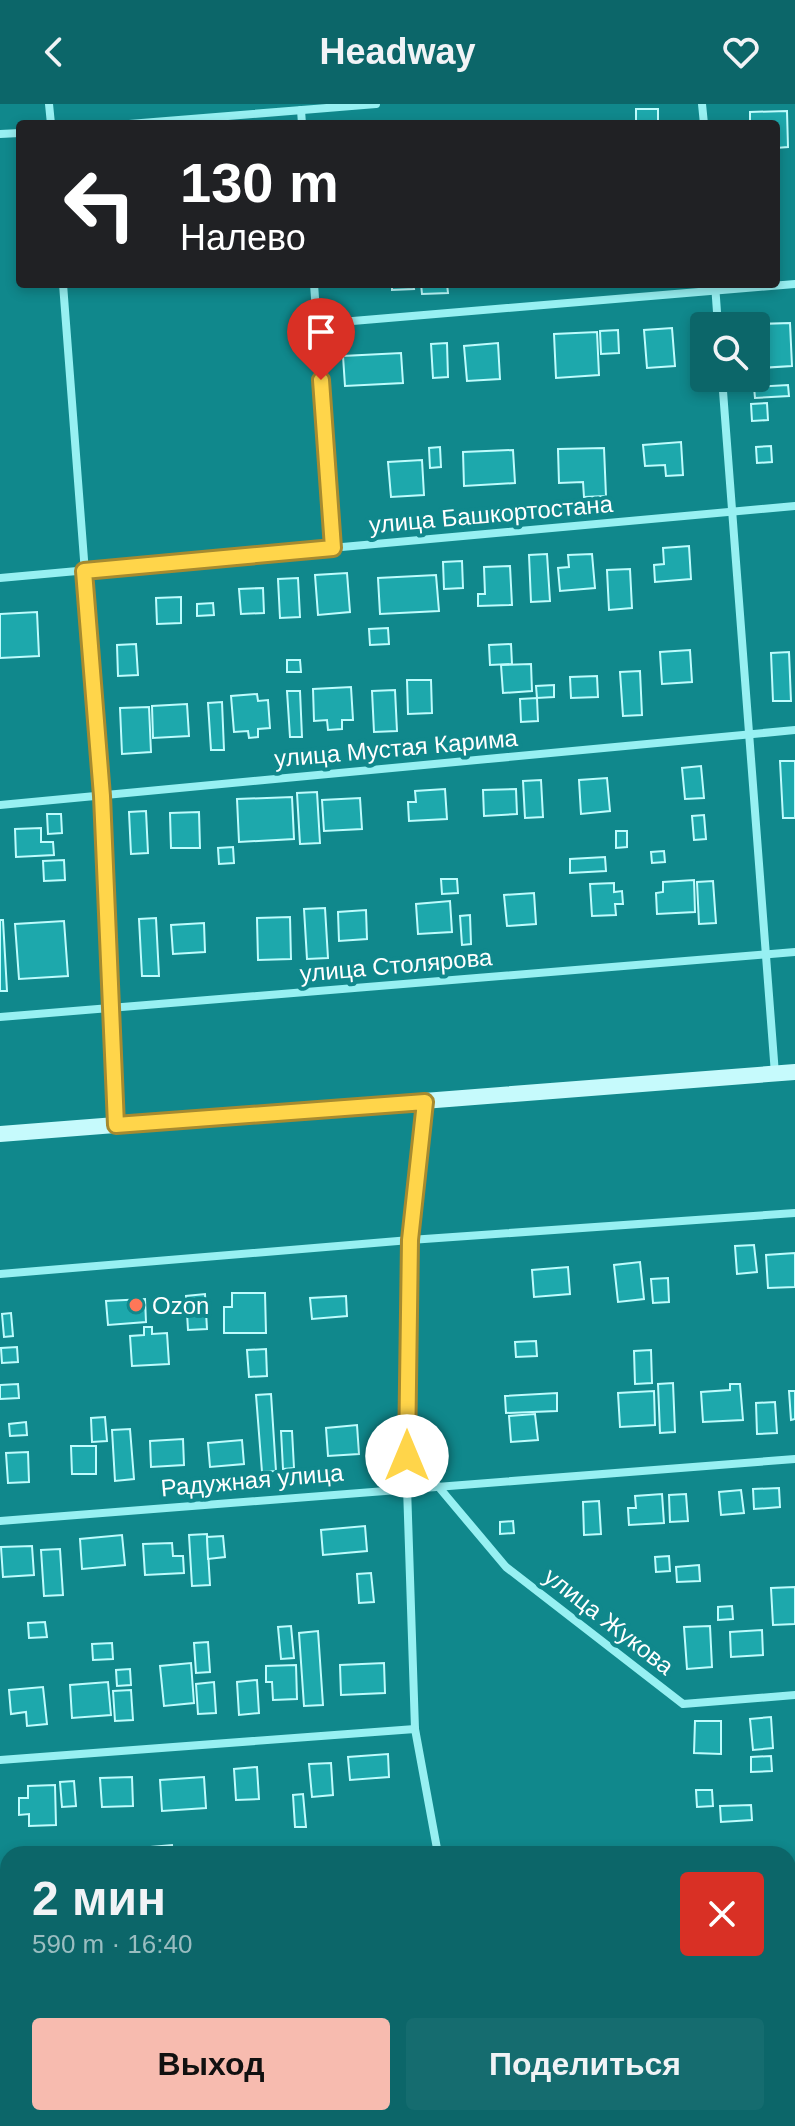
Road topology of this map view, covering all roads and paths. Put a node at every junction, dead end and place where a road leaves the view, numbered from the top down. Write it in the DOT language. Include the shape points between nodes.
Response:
graph roads {
  1 [pos="376,104"];
  2 [pos="301,110"];
  3 [pos="178,120"];
  4 [pos="302,120"];
  5 [pos="63,288"];
  6 [pos="314,288"];
  7 [pos="704,288"];
  8 [pos="715,288"];
  9 [pos="717,312"];
  10 [pos="317,324"];
  11 [pos="723,392"];
  12 [pos="795,506"];
  13 [pos="732,512"];
  14 [pos="333,548"];
  15 [pos="84,571"];
  16 [pos="0,578"];
  17 [pos="795,730"];
  18 [pos="749,734"];
  19 [pos="102,796"];
  20 [pos="0,805"];
  21 [pos="795,952"];
  22 [pos="764,955"];
  23 [pos="111,1008"];
  24 [pos="0,1017"];
  25 [pos="795,1072"];
  26 [pos="775,1074"];
  27 [pos="425,1102"];
  28 [pos="116,1125"];
  29 [pos="0,1134"];
  30 [pos="795,1213"];
  31 [pos="410,1240"];
  32 [pos="0,1274"];
  33 [pos="795,1459"];
  34 [pos="437,1485"];
  35 [pos="407,1487"];
  36 [pos="0,1521"];
  37 [pos="795,1695"];
  38 [pos="415,1729"];
  39 [pos="0,1760"];
  40 [pos="437,1846"];
  1 -- 2 [label="street"];
  2 -- 3 [label="street"];
  2 -- 4 [label="street"];
  5 -- 15 [label="street"];
  6 -- 10 [label="street"];
  7 -- 10 [label="street"];
  8 -- 9 [label="street"];
  10 -- 14 [label="street"];
  11 -- 13 [label="street"];
  12 -- 13 [label="street, улица Башкортостана"];
  13 -- 14 [label="street, улица Башкортостана"];
  13 -- 18 [label="street"];
  14 -- 15 [label="street, улица Башкортостана"];
  15 -- 16 [label="street, улица Башкортостана"];
  15 -- 19 [label="street"];
  17 -- 18 [label="street, улица Мустая Карима"];
  18 -- 19 [label="street, улица Мустая Карима"];
  18 -- 22 [label="street"];
  19 -- 20 [label="street, улица Мустая Карима"];
  19 -- 23 [label="street"];
  21 -- 22 [label="street, улица Столярова"];
  22 -- 23 [label="street, улица Столярова"];
  22 -- 26 [label="street"];
  23 -- 24 [label="street, улица Столярова"];
  23 -- 28 [label="street"];
  25 -- 26 [label="main road"];
  26 -- 27 [label="main road"];
  27 -- 28 [label="main road"];
  27 -- 31 [label="street"];
  28 -- 29 [label="main road"];
  30 -- 31 [label="street"];
  31 -- 32 [label="street"];
  31 -- 35 [label="street"];
  33 -- 34 [label="street, Радужная улица"];
  34 -- 35 [label="street, Радужная улица"];
  34 -- 37 [label="street, улица Жукова" via="506,1567 683,1704"];
  35 -- 36 [label="street, Радужная улица"];
  35 -- 38 [label="street"];
  38 -- 39 [label="street"];
  38 -- 40 [label="street"];
}
